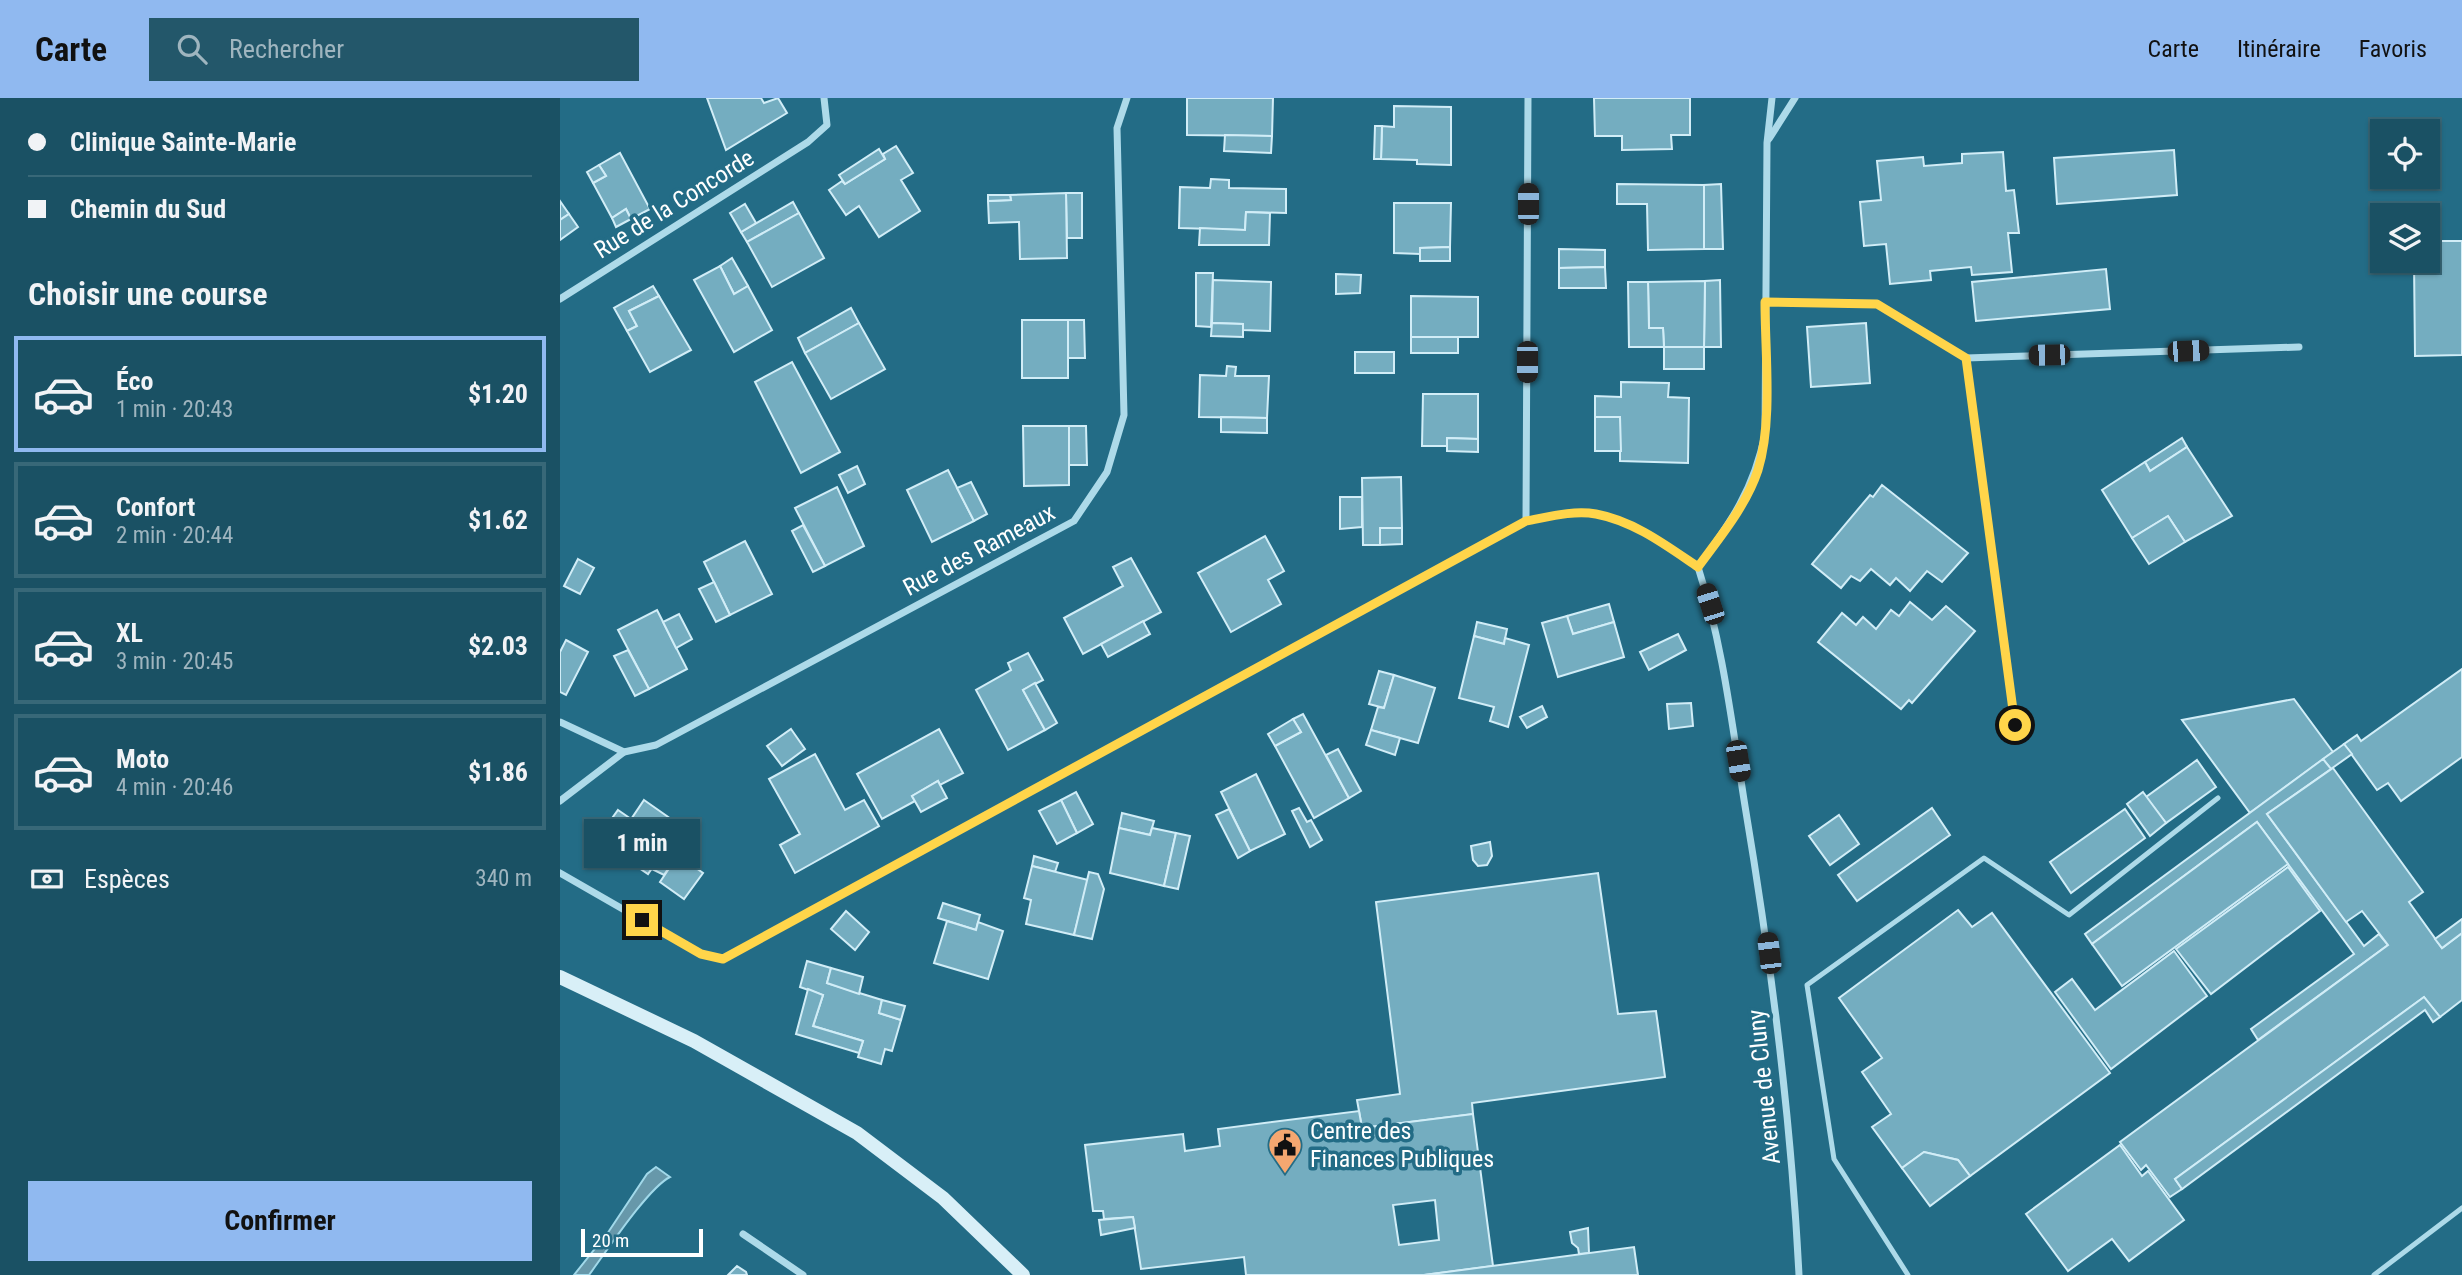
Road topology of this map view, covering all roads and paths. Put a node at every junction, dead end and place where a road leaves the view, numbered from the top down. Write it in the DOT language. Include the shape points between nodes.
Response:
graph roads {
  1 [pos="824,98"];
  2 [pos="1127,98"];
  3 [pos="1528,98"];
  4 [pos="1772,98"];
  5 [pos="1795,98"];
  6 [pos="1767,143"];
  7 [pos="560,299"];
  8 [pos="1765,302"];
  9 [pos="2298,347"];
  10 [pos="1966,358"];
  11 [pos="1526,521"];
  12 [pos="1698,567"];
  13 [pos="560,722"];
  14 [pos="2015,725"];
  15 [pos="624,752"];
  16 [pos="2218,797"];
  17 [pos="560,801"];
  18 [pos="560,873"];
  19 [pos="561,980"];
  20 [pos="2462,1208"];
  21 [pos="743,1234"];
  22 [pos="803,1275"];
  23 [pos="1023,1275"];
  24 [pos="1798,1275"];
  25 [pos="1908,1275"];
  26 [pos="2374,1275"];
  1 -- 7 [label="street, Rue de la Concorde" via="827,125 808,142"];
  2 -- 15 [label="street, Rue des Rameaux" via="1116,128 1124,415 1107,472 1074,521 656,745"];
  3 -- 11 [label="street"];
  4 -- 6 [label="street"];
  5 -- 6 [label="street"];
  6 -- 8 [label="street"];
  8 -- 10 [label="street" via="1877,304"];
  8 -- 12 [label="street" via="1765,434 1758,470 1743,502"];
  9 -- 10 [label="street"];
  10 -- 14 [label="street"];
  11 -- 12 [label="street" via="1597,514 1649,534"];
  11 -- 18 [label="street" via="723,959 701,954"];
  12 -- 24 [label="street, Avenue de Cluny" via="1716,623 1765,927 1785,1096"];
  13 -- 15 [label="street"];
  15 -- 17 [label="street"];
  16 -- 25 [label="lane" via="2069,915 1984,858 1807,985 1834,1159"];
  19 -- 23 [label="main road" via="694,1041 857,1133 943,1198"];
  20 -- 26 [label="lane"];
  21 -- 22 [label="street"];
}
